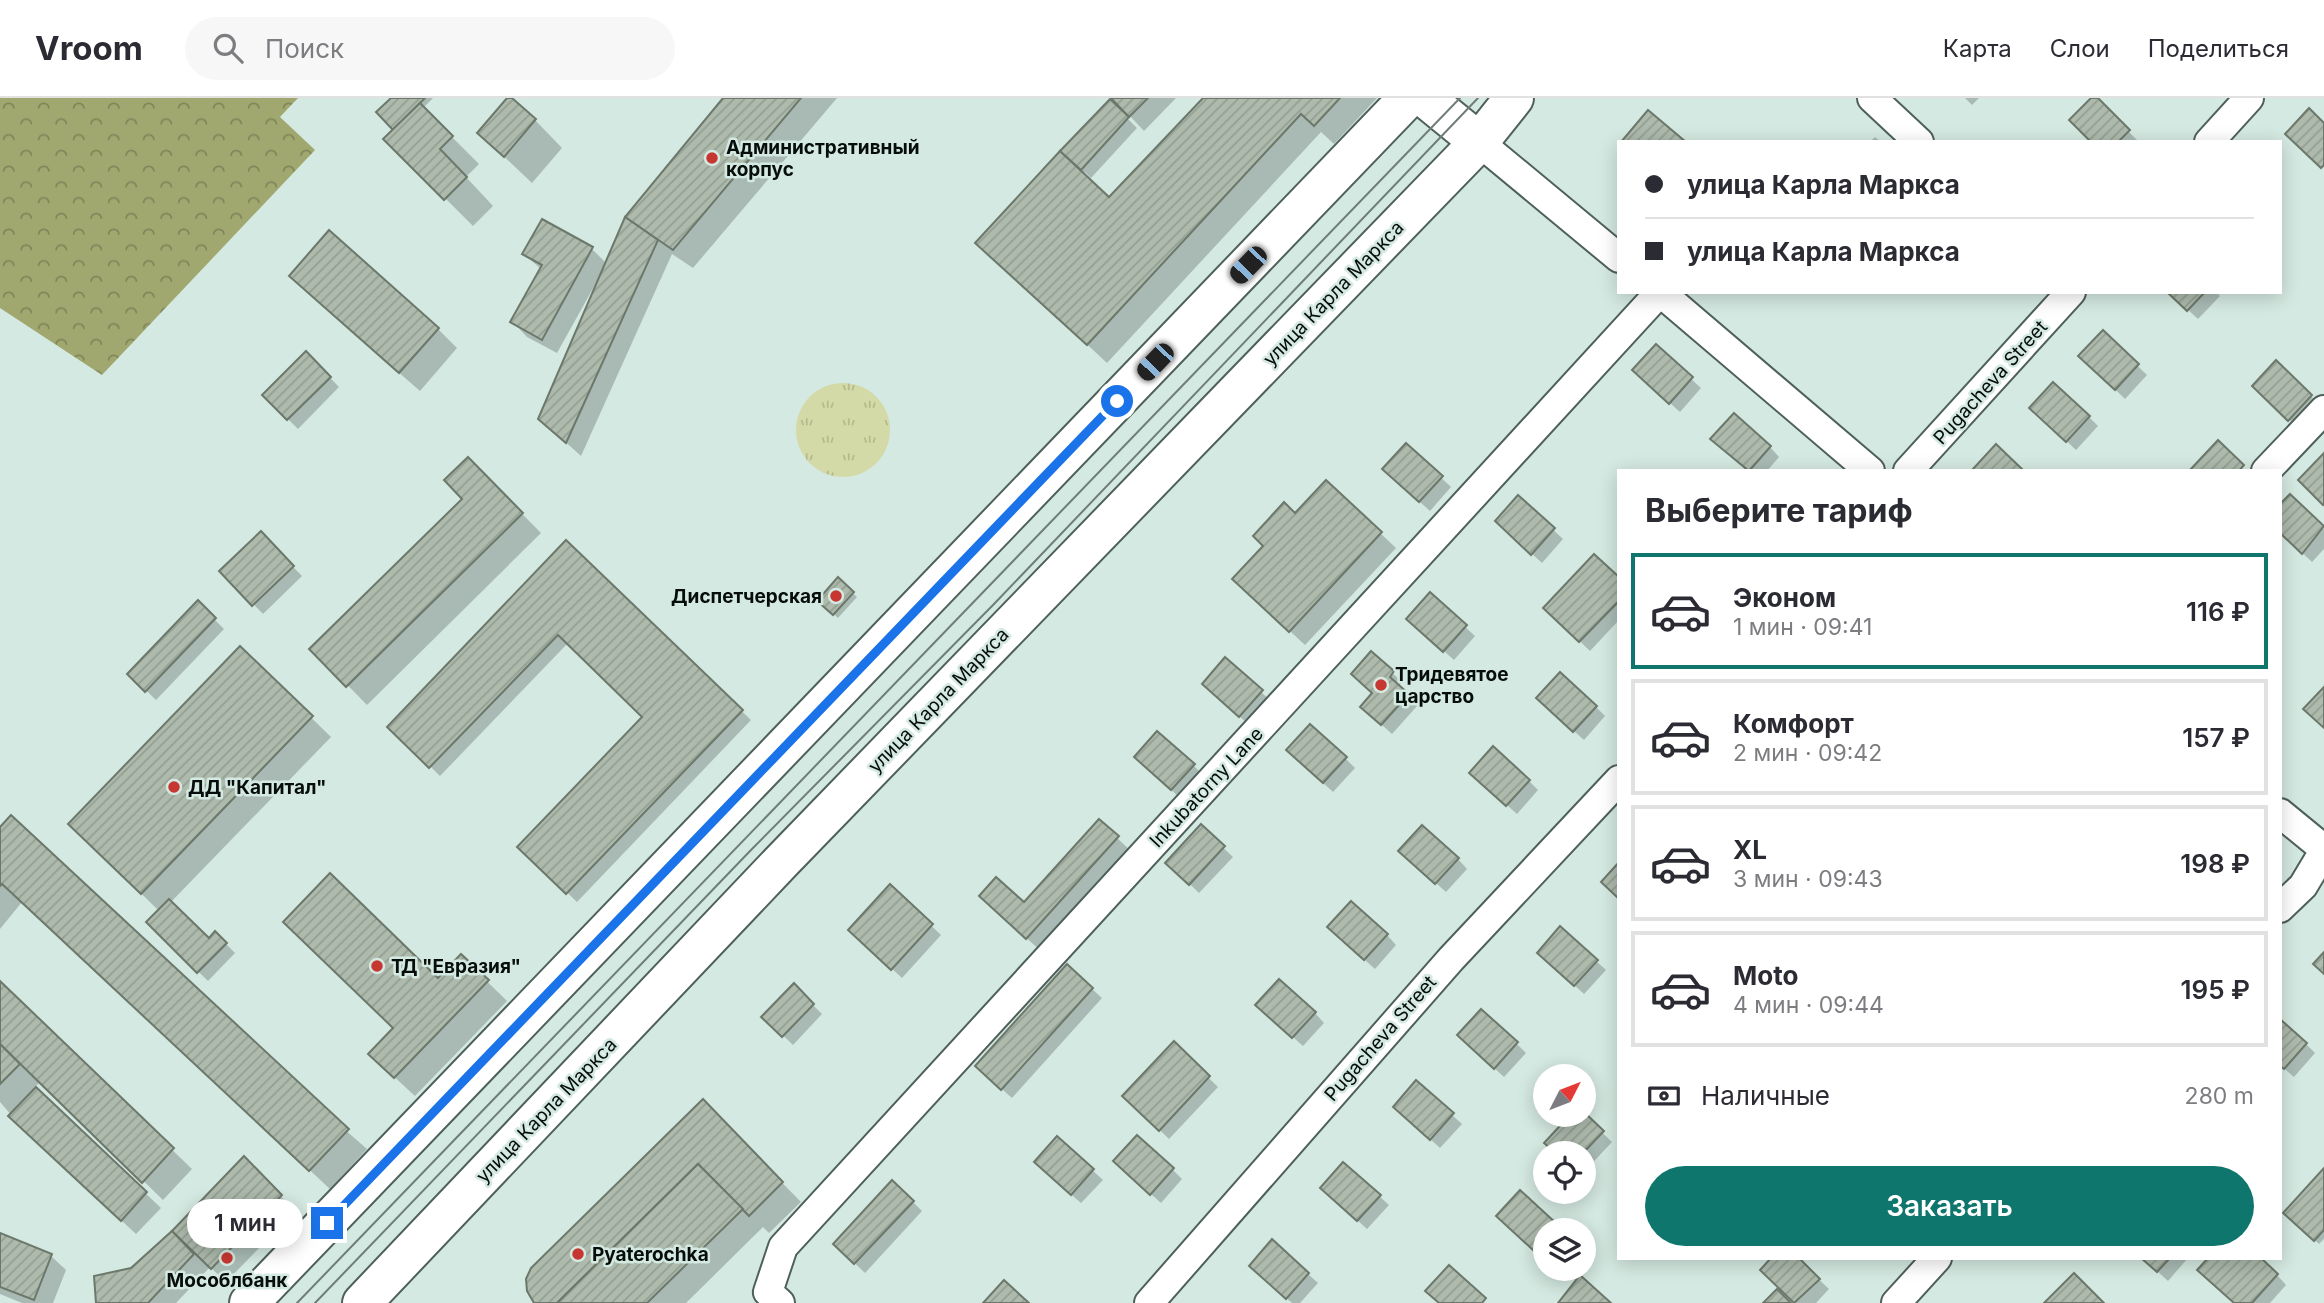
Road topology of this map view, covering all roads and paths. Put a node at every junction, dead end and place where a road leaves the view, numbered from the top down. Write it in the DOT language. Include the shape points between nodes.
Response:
graph roads {
  1 [pos="1408,98"];
  2 [pos="1425,98"];
  3 [pos="1514,98"];
  4 [pos="1871,98"];
  5 [pos="2249,98"];
  6 [pos="1917,140"];
  7 [pos="2211,140"];
  8 [pos="1479,142"];
  9 [pos="1617,256"];
  10 [pos="1658,294"];
  11 [pos="1662,294"];
  12 [pos="2069,294"];
  13 [pos="2324,410"];
  14 [pos="1868,469"];
  15 [pos="1911,469"];
  16 [pos="2268,469"];
  17 [pos="1617,782"];
  18 [pos="2282,816"];
  19 [pos="2324,850"];
  20 [pos="2282,906"];
  21 [pos="1935,1260"];
  22 [pos="774,1297"];
  23 [pos="249,1303"];
  24 [pos="362,1303"];
  25 [pos="1149,1303"];
  26 [pos="1896,1303"];
  1 -- 23 [label="main road"];
  2 -- 8 [label="main road"];
  3 -- 8 [label="main road, улица Карла Маркса"];
  4 -- 6 [label="street"];
  5 -- 7 [label="street"];
  8 -- 9 [label="street"];
  8 -- 24 [label="main road, улица Карла Маркса" via="782,861"];
  10 -- 22 [label="street, Inkubatorny Lane" via="783,1247"];
  11 -- 14 [label="street"];
  12 -- 15 [label="street, Pugacheva Street"];
  13 -- 16 [label="street"];
  17 -- 25 [label="street, Pugacheva Street" via="1451,958"];
  18 -- 19 [label="street"];
  19 -- 20 [label="street" via="2303,886"];
  21 -- 26 [label="street"];
}
